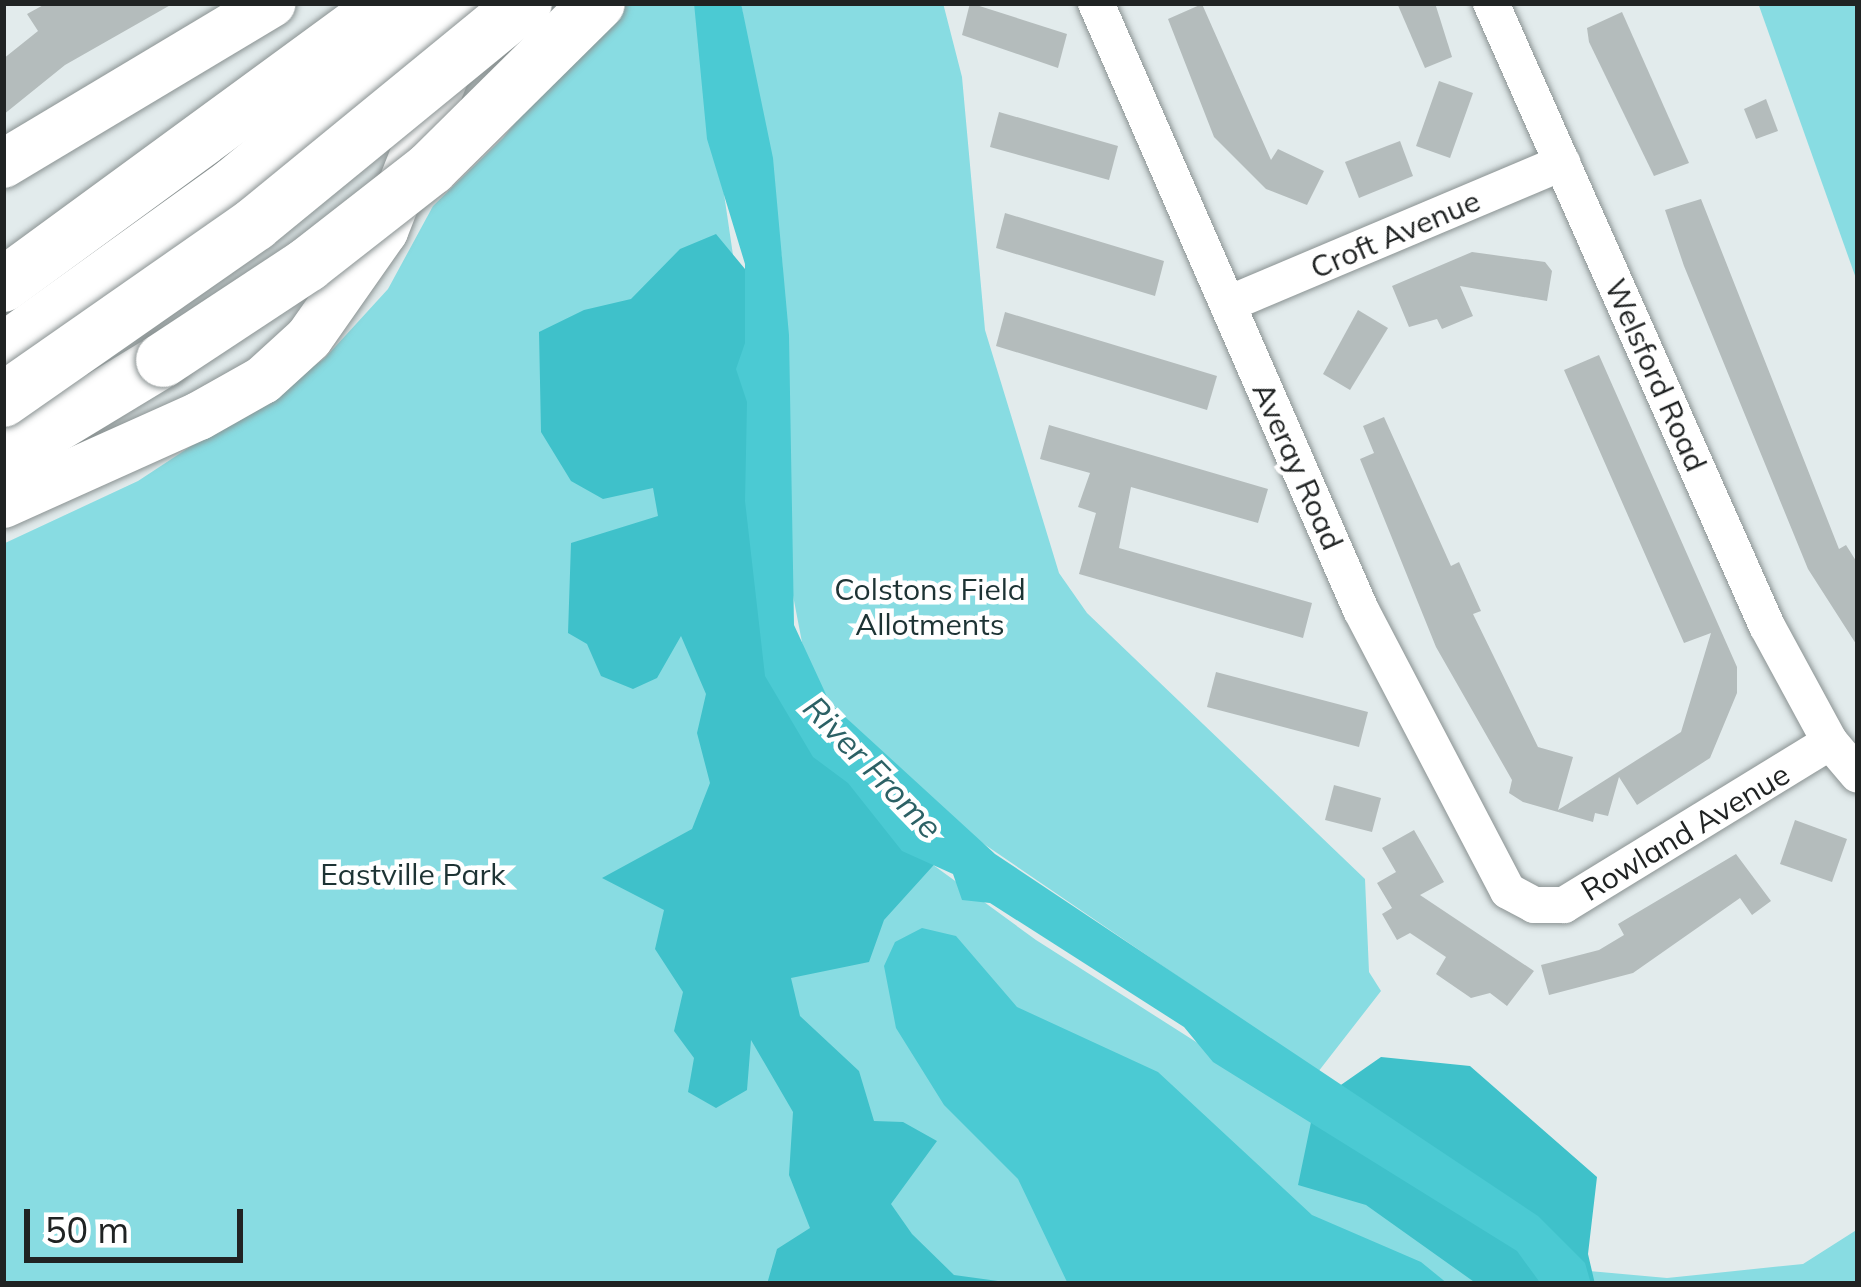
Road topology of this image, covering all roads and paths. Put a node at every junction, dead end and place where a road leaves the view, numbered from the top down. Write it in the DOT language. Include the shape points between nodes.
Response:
graph roads {
  1 [pos="272,3"];
  2 [pos="388,3"];
  3 [pos="525,3"];
  4 [pos="598,3"];
  5 [pos="1096,3"];
  6 [pos="1491,3"];
  7 [pos="465,5"];
  8 [pos="1562,163"];
  9 [pos="3,164"];
  10 [pos="3,285"];
  11 [pos="1228,304"];
  12 [pos="3,351"];
  13 [pos="3,400"];
  14 [pos="3,457"];
  15 [pos="3,504"];
  16 [pos="1830,742"];
  17 [pos="1858,775"];
  18 [pos="1534,905"];
  1 -- 9 [label="main road"];
  2 -- 10 [label="highway"];
  3 -- 13 [label="highway, bridge" via="255,224"];
  4 -- 14 [label="highway, bridge" via="430,167 307,265"];
  5 -- 11 [label="street, Averay Road"];
  6 -- 8 [label="street, Welsford Road"];
  7 -- 12 [label="highway"];
  7 -- 15 [label="main road" via="393,213 350,288 309,338 263,380 199,416"];
  8 -- 11 [label="street, Croft Avenue"];
  8 -- 16 [label="street, Welsford Road" via="1767,626"];
  11 -- 18 [label="street, Averay Road" via="1361,610 1486,862 1508,891"];
  16 -- 17 [label="street, Welsford Road"];
  16 -- 18 [label="street, Rowland Avenue" via="1590,891 1564,905"];
}
